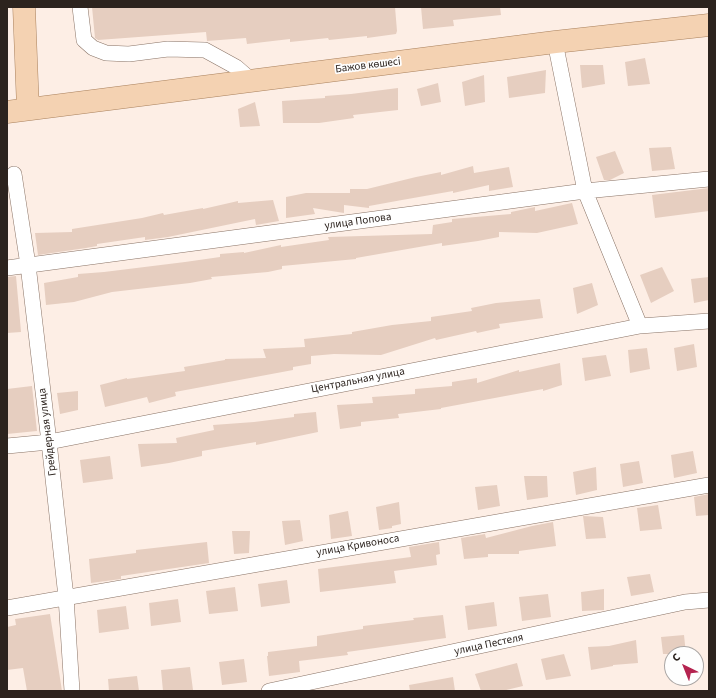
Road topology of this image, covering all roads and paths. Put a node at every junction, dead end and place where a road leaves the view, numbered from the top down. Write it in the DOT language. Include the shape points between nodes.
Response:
graph roads {
  1 [pos="24,7"];
  2 [pos="80,7"];
  3 [pos="709,26"];
  4 [pos="555,42"];
  5 [pos="252,81"];
  6 [pos="28,109"];
  7 [pos="7,112"];
  8 [pos="14,174"];
  9 [pos="709,179"];
  10 [pos="585,191"];
  11 [pos="28,265"];
  12 [pos="7,268"];
  13 [pos="709,321"];
  14 [pos="640,326"];
  15 [pos="49,442"];
  16 [pos="7,446"];
  17 [pos="709,485"];
  18 [pos="66,597"];
  19 [pos="709,600"];
  20 [pos="7,608"];
  21 [pos="72,691"];
  22 [pos="269,691"];
  1 -- 6 [label="main road"];
  2 -- 5 [label="street" via="84,40 93,48 106,53 128,54 168,48 205,50 236,67"];
  3 -- 4 [label="main road, Бажов көшесі"];
  4 -- 5 [label="main road, Бажов көшесі"];
  4 -- 10 [label="street"];
  5 -- 6 [label="main road, Бажов көшесі"];
  6 -- 7 [label="main road, Бажов көшесі"];
  8 -- 11 [label="street, Грейдерная улица"];
  9 -- 10 [label="street, улица Попова"];
  10 -- 11 [label="street, улица Попова"];
  10 -- 14 [label="street"];
  11 -- 12 [label="street, улица Попова"];
  11 -- 15 [label="street, Грейдерная улица"];
  13 -- 14 [label="street, Центральная улица"];
  14 -- 15 [label="street, Центральная улица"];
  15 -- 16 [label="street, Центральная улица"];
  15 -- 18 [label="street, Грейдерная улица"];
  17 -- 18 [label="street, улица Кривоноса"];
  18 -- 20 [label="street, улица Кривоноса"];
  18 -- 21 [label="street, Грейдерная улица"];
  19 -- 22 [label="street, улица Пестеля" via="685,602"];
}
